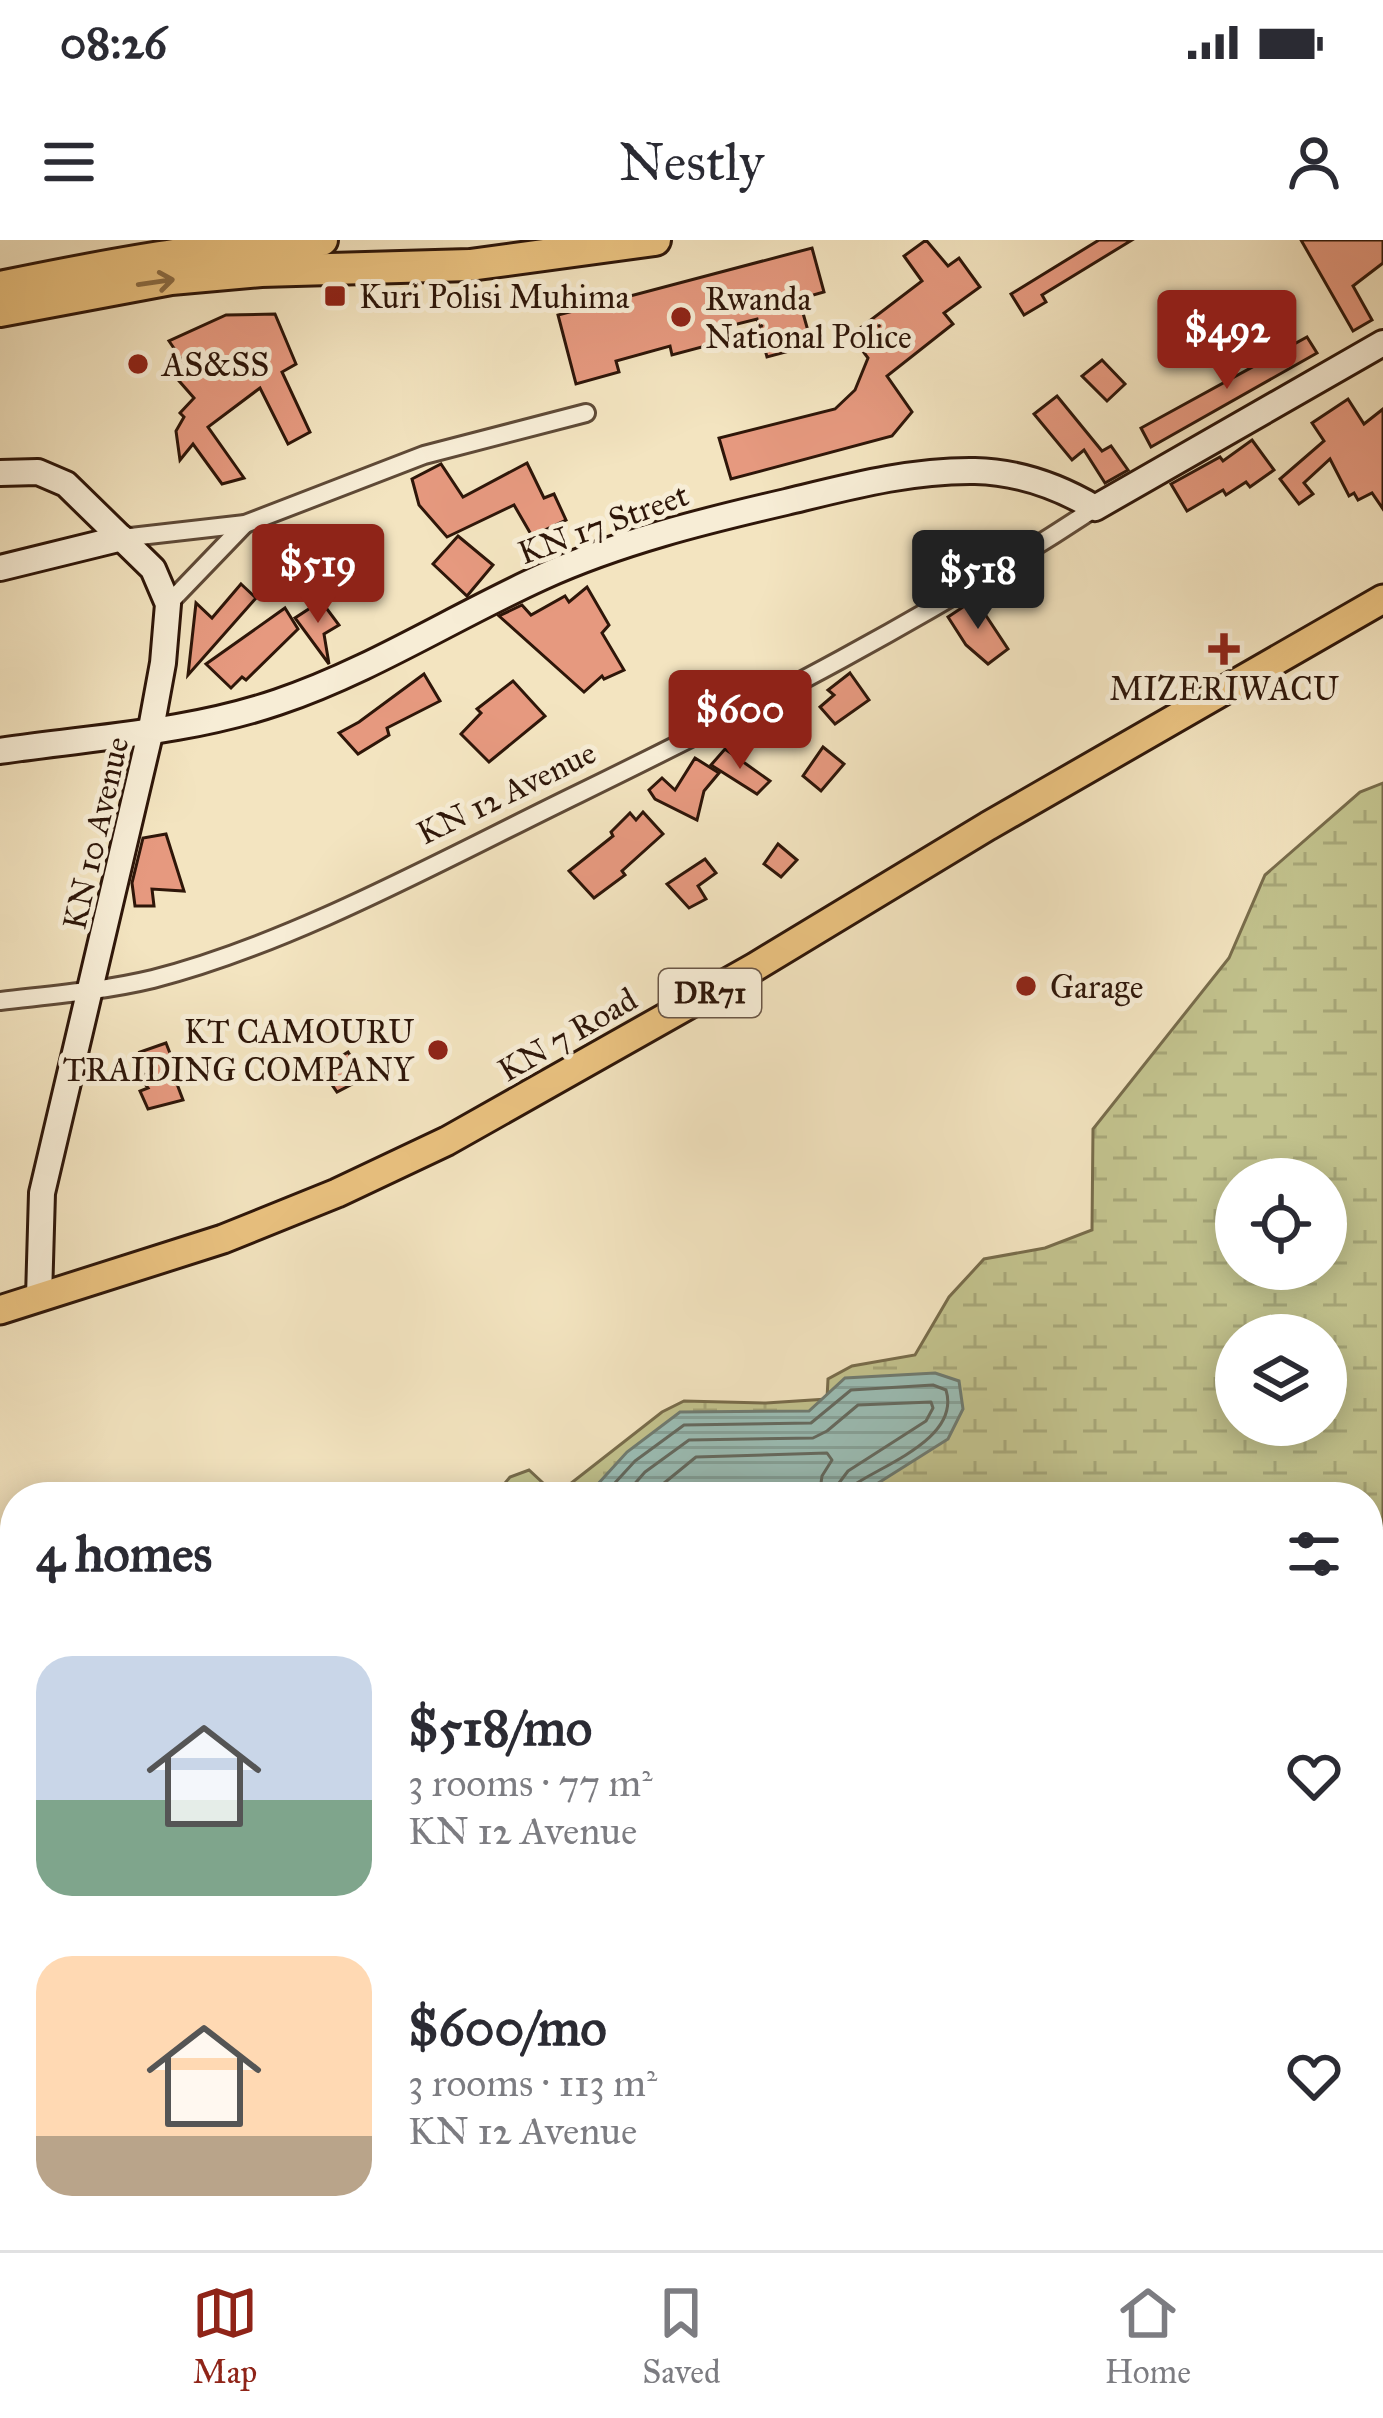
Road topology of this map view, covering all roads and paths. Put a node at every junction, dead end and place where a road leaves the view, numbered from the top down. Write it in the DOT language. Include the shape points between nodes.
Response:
graph roads {
  1 [pos="322,240"];
  2 [pos="640,241"];
  3 [pos="0,287"];
  4 [pos="0,310"];
  5 [pos="1383,343"];
  6 [pos="586,413"];
  7 [pos="0,473"];
  8 [pos="1096,508"];
  9 [pos="245,524"];
  10 [pos="122,538"];
  11 [pos="0,568"];
  12 [pos="1383,599"];
  13 [pos="167,604"];
  14 [pos="151,734"];
  15 [pos="0,751"];
  16 [pos="93,990"];
  17 [pos="0,1001"];
  18 [pos="39,1298"];
  19 [pos="0,1310"];
  1 -- 3 [label="highway" via="164,254"];
  4 -- 2 [label="highway, one-way" via="171,279 470,265"];
  5 -- 8 [label="street, KN 12 Avenue"];
  6 -- 9 [label="street" via="424,455"];
  7 -- 10 [label="street" via="38,472 66,484"];
  8 -- 14 [label="street, KN 17 Street" via="1063,489 975,471 888,477 716,518 547,574 327,684"];
  8 -- 16 [label="street, KN 12 Avenue" via="815,675 431,866 202,964"];
  9 -- 10 [label="street"];
  9 -- 13 [label="street"];
  10 -- 11 [label="street"];
  10 -- 13 [label="street" via="153,569"];
  12 -- 18 [label="main road, KN 7 Road / DR71" via="447,1142 223,1239"];
  13 -- 14 [label="street, KN 10 Avenue"];
  14 -- 15 [label="street, KN 17 Street"];
  14 -- 16 [label="street, KN 10 Avenue"];
  16 -- 17 [label="street, KN 12 Avenue"];
  16 -- 18 [label="street, KN 10 Avenue" via="43,1193"];
  18 -- 19 [label="main road, KN 7 Road / DR71"];
}
